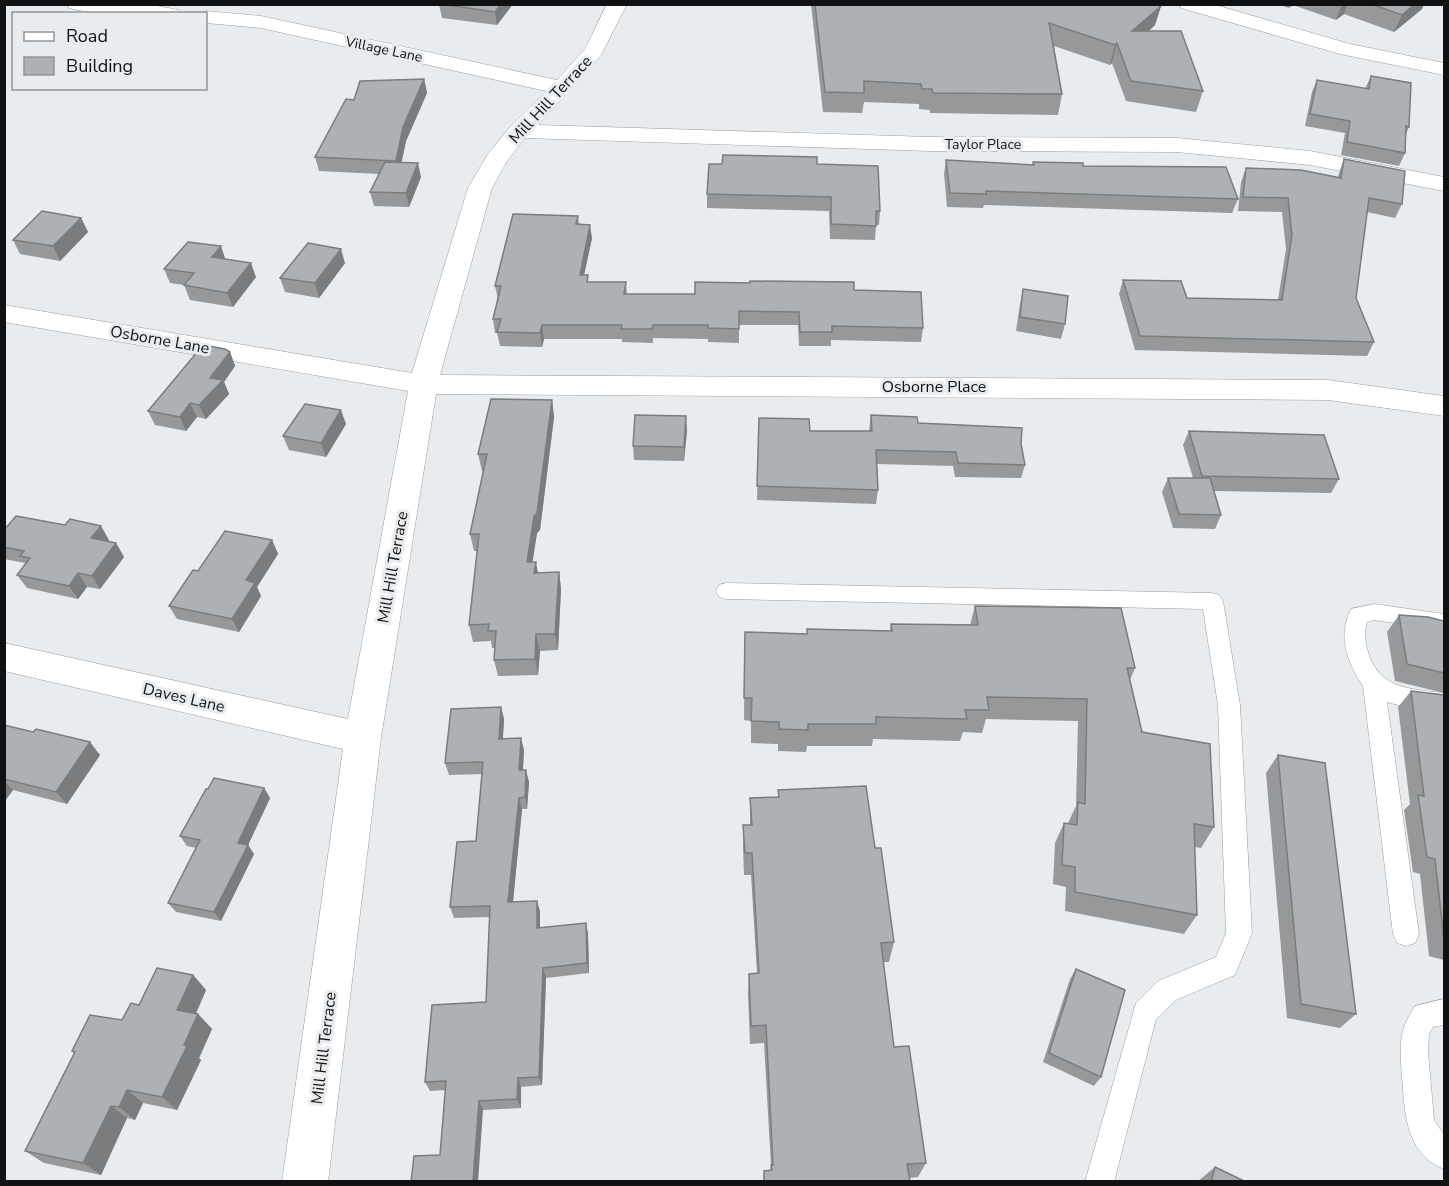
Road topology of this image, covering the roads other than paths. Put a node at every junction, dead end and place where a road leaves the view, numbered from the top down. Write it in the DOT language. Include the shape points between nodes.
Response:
graph roads {
  1 [pos="76,4"];
  2 [pos="617,4"];
  3 [pos="1188,4"];
  4 [pos="152,12"];
  5 [pos="207,17"];
  6 [pos="1444,69"];
  7 [pos="562,88"];
  8 [pos="519,131"];
  9 [pos="1444,184"];
  10 [pos="4,313"];
  11 [pos="423,384"];
  12 [pos="1444,406"];
  13 [pos="726,591"];
  14 [pos="1444,622"];
  15 [pos="4,657"];
  16 [pos="1374,686"];
  17 [pos="1444,702"];
  18 [pos="363,738"];
  19 [pos="1406,934"];
  20 [pos="1444,1012"];
  21 [pos="1444,1155"];
  22 [pos="305,1182"];
  23 [pos="1099,1182"];
  1 -- 4 [label="street"];
  2 -- 7 [label="street, Mill Hill Terrace" via="594,51"];
  3 -- 6 [label="street" via="1347,51"];
  5 -- 7 [label="street, Village Lane" via="261,22"];
  7 -- 8 [label="street, Mill Hill Terrace"];
  8 -- 9 [label="street, Taylor Place" via="930,144 1177,145 1310,158"];
  8 -- 11 [label="street, Mill Hill Terrace" via="496,159 480,188"];
  10 -- 11 [label="street, Osborne Lane"];
  11 -- 12 [label="street, Osborne Place" via="1328,390"];
  11 -- 18 [label="street, Mill Hill Terrace"];
  13 -- 23 [label="lane" via="1212,601 1229,705 1239,933 1226,966 1167,990 1145,1012"];
  14 -- 16 [label="lane" via="1374,612 1359,615 1353,635 1363,673"];
  15 -- 18 [label="street, Daves Lane"];
  16 -- 17 [label="lane" via="1409,698"];
  16 -- 19 [label="lane"];
  18 -- 22 [label="street, Mill Hill Terrace"];
  20 -- 21 [label="lane" via="1425,1015 1416,1032 1414,1051 1420,1124"];
}
